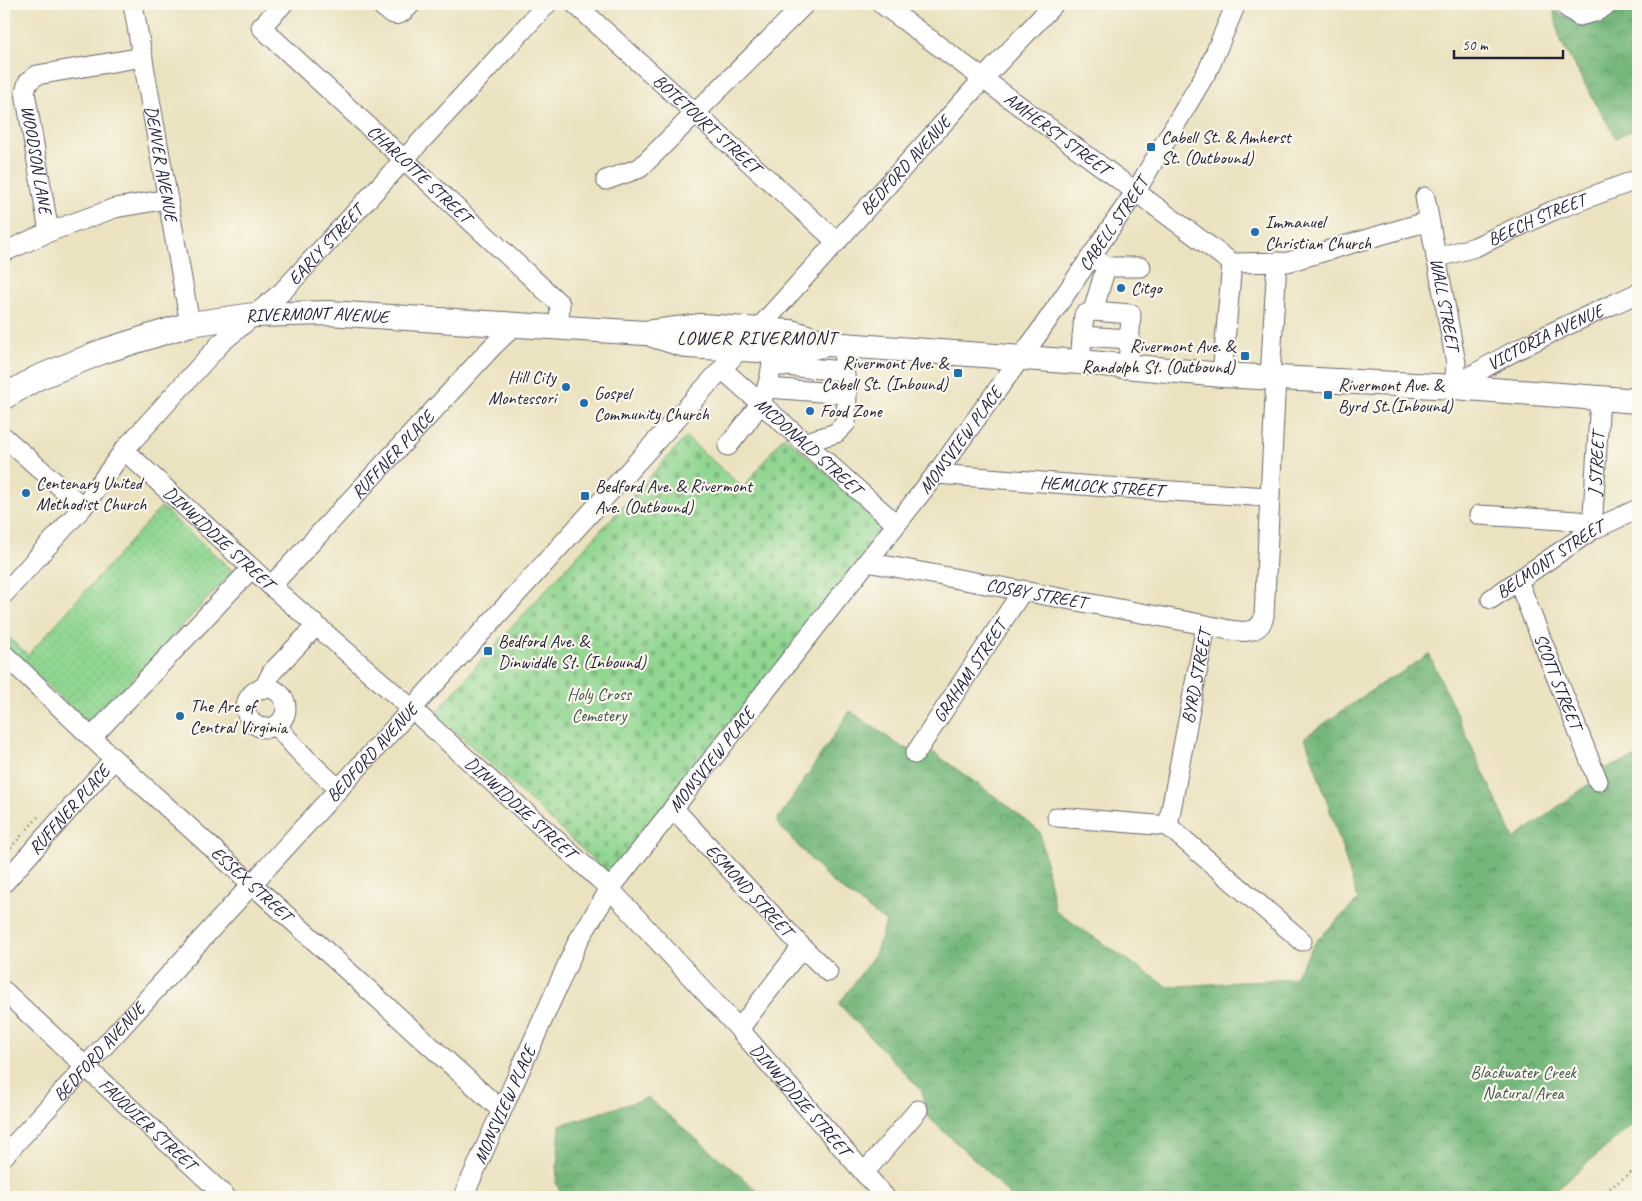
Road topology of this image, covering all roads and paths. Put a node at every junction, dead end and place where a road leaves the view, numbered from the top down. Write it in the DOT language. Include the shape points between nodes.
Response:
graph roads {
  1 [pos="133,4"];
  2 [pos="283,4"];
  3 [pos="380,4"];
  4 [pos="411,4"];
  5 [pos="547,4"];
  6 [pos="575,4"];
  7 [pos="805,4"];
  8 [pos="882,4"];
  9 [pos="1054,4"];
  10 [pos="1236,4"];
  11 [pos="1565,4"];
  12 [pos="1609,4"];
  13 [pos="143,58"];
  14 [pos="983,79"];
  15 [pos="695,113"];
  16 [pos="403,159"];
  17 [pos="606,180"];
  18 [pos="1637,181"];
  19 [pos="1136,191"];
  20 [pos="1425,197"];
  21 [pos="168,199"];
  22 [pos="1429,221"];
  23 [pos="48,232"];
  24 [pos="837,242"];
  25 [pos="4,252"];
  26 [pos="1436,258"];
  27 [pos="1099,262"];
  28 [pos="1277,262"];
  29 [pos="1232,263"];
  30 [pos="1141,267"];
  31 [pos="1638,293"];
  32 [pos="1065,294"];
  33 [pos="1089,313"];
  34 [pos="254,315"];
  35 [pos="190,324"];
  36 [pos="516,324"];
  37 [pos="559,327"];
  38 [pos="758,329"];
  39 [pos="653,335"];
  40 [pos="1082,336"];
  41 [pos="1130,339"];
  42 [pos="836,344"];
  43 [pos="740,349"];
  44 [pos="772,358"];
  45 [pos="1020,358"];
  46 [pos="1080,362"];
  47 [pos="1128,367"];
  48 [pos="722,369"];
  49 [pos="844,371"];
  50 [pos="1222,375"];
  51 [pos="1273,377"];
  52 [pos="1454,387"];
  53 [pos="847,394"];
  54 [pos="765,396"];
  55 [pos="4,397"];
  56 [pos="1600,398"];
  57 [pos="1638,401"];
  58 [pos="4,437"];
  59 [pos="806,442"];
  60 [pos="728,446"];
  61 [pos="124,450"];
  62 [pos="936,474"];
  63 [pos="1269,497"];
  64 [pos="83,507"];
  65 [pos="1638,509"];
  66 [pos="1479,515"];
  67 [pos="896,524"];
  68 [pos="1592,530"];
  69 [pos="867,562"];
  70 [pos="252,568"];
  71 [pos="1518,581"];
  72 [pos="271,586"];
  73 [pos="1022,590"];
  74 [pos="4,594"];
  75 [pos="1491,599"];
  76 [pos="1206,625"];
  77 [pos="316,626"];
  78 [pos="4,654"];
  79 [pos="264,688"];
  80 [pos="412,709"];
  81 [pos="277,725"];
  82 [pos="92,737"];
  83 [pos="915,754"];
  84 [pos="114,759"];
  85 [pos="1598,781"];
  86 [pos="339,789"];
  87 [pos="673,808"];
  88 [pos="43,812"];
  89 [pos="1057,817"];
  90 [pos="1168,826"];
  91 [pos="4,855"];
  92 [pos="4,883"];
  93 [pos="252,883"];
  94 [pos="610,889"];
  95 [pos="1302,941"];
  96 [pos="802,947"];
  97 [pos="828,972"];
  98 [pos="4,991"];
  99 [pos="739,1029"];
  100 [pos="85,1067"];
  101 [pos="501,1110"];
  102 [pos="918,1110"];
  103 [pos="4,1156"];
  104 [pos="1638,1166"];
  105 [pos="864,1173"];
  106 [pos="226,1197"];
  107 [pos="464,1197"];
  108 [pos="885,1197"];
  109 [pos="1598,1197"];
  1 -- 13 [label="street, DENVER AVENUE"];
  2 -- 16 [label="street, CHARLOTTE STREET" via="261,27"];
  3 -- 4 [label="street" via="394,15"];
  5 -- 16 [label="street, EARLY STREET"];
  6 -- 15 [label="street, BOTETOURT STREET"];
  7 -- 15 [label="street"];
  8 -- 14 [label="street, AMHERST STREET"];
  9 -- 14 [label="street, BEDFORD AVENUE"];
  10 -- 19 [label="street, CABELL STREET" via="1209,68"];
  11 -- 12 [label="street" via="1579,16 1596,12"];
  13 -- 21 [label="street, DENVER AVENUE"];
  13 -- 23 [label="street, WOODSON LANE" via="37,76 28,82 25,92"];
  14 -- 19 [label="street, AMHERST STREET"];
  14 -- 24 [label="street, BEDFORD AVENUE"];
  15 -- 17 [label="street" via="640,168"];
  15 -- 24 [label="street, BOTETOURT STREET"];
  16 -- 34 [label="street, EARLY STREET" via="284,291"];
  16 -- 37 [label="street, CHARLOTTE STREET" via="560,304"];
  18 -- 26 [label="street, BEECH STREET" via="1552,211 1475,247"];
  19 -- 27 [label="street, CABELL STREET"];
  19 -- 29 [label="street, AMHERST STREET"];
  20 -- 22 [label="street, WALL STREET"];
  21 -- 23 [label="street, WOODSON LANE" via="115,208"];
  21 -- 35 [label="street, DENVER AVENUE"];
  22 -- 26 [label="street, WALL STREET"];
  22 -- 28 [label="street" via="1288,262"];
  23 -- 25 [label="street"];
  24 -- 38 [label="street, BEDFORD AVENUE"];
  26 -- 52 [label="street, WALL STREET" via="1456,363"];
  27 -- 30 [label="street"];
  27 -- 32 [label="street, CABELL STREET"];
  27 -- 33 [label="street"];
  28 -- 29 [label="street"];
  28 -- 51 [label="street, BYRD STREET"];
  29 -- 50 [label="street"];
  31 -- 52 [label="street, VICTORIA AVENUE" via="1521,346"];
  32 -- 33 [label="street"];
  32 -- 45 [label="street, CABELL STREET"];
  33 -- 40 [label="street"];
  33 -- 41 [label="street" via="1131,314"];
  34 -- 35 [label="main road, RIVERMONT AVENUE"];
  34 -- 36 [label="main road, RIVERMONT AVENUE" via="328,313"];
  34 -- 61 [label="street, EARLY STREET" via="221,343"];
  35 -- 55 [label="main road, RIVERMONT AVENUE" via="104,351 37,378"];
  36 -- 37 [label="main road, RIVERMONT AVENUE"];
  36 -- 72 [label="street, RUFFNER PLACE"];
  37 -- 39 [label="main road, RIVERMONT AVENUE"];
  38 -- 39 [label="main road, RIVERMONT AVENUE" via="702,326"];
  38 -- 42 [label="main road, RIVERMONT AVENUE" via="791,332"];
  39 -- 43 [label="main road, RIVERMONT AVENUE" via="688,346"];
  40 -- 41 [label="street"];
  40 -- 46 [label="street"];
  41 -- 47 [label="street"];
  42 -- 44 [label="main road, RIVERMONT AVENUE"];
  42 -- 45 [label="main road, RIVERMONT AVENUE"];
  42 -- 49 [label="street"];
  43 -- 44 [label="main road, RIVERMONT AVENUE"];
  43 -- 48 [label="street, BEDFORD AVENUE"];
  44 -- 49 [label="street"];
  44 -- 54 [label="street"];
  45 -- 46 [label="main road, RIVERMONT AVENUE"];
  45 -- 62 [label="street, MONSVIEW PLACE"];
  46 -- 47 [label="main road, RIVERMONT AVENUE"];
  47 -- 50 [label="main road, RIVERMONT AVENUE"];
  48 -- 54 [label="street, MCDONALD STREET"];
  48 -- 80 [label="street, BEDFORD AVENUE"];
  49 -- 53 [label="street"];
  50 -- 51 [label="main road, RIVERMONT AVENUE"];
  51 -- 52 [label="main road, RIVERMONT AVENUE"];
  51 -- 63 [label="street, BYRD STREET"];
  52 -- 56 [label="main road, RIVERMONT AVENUE"];
  53 -- 54 [label="street"];
  53 -- 59 [label="street" via="846,423 836,433"];
  54 -- 59 [label="street, MCDONALD STREET"];
  54 -- 60 [label="street"];
  56 -- 57 [label="main road, RIVERMONT AVENUE"];
  56 -- 68 [label="street, J STREET"];
  58 -- 64 [label="street"];
  59 -- 67 [label="street, MCDONALD STREET"];
  61 -- 64 [label="street, EARLY STREET"];
  61 -- 70 [label="street, DINWIDDIE STREET"];
  62 -- 63 [label="street, HEMLOCK STREET"];
  62 -- 67 [label="street, MONSVIEW PLACE"];
  63 -- 76 [label="street, BYRD STREET" via="1261,624 1247,632"];
  64 -- 74 [label="street, EARLY STREET"];
  65 -- 68 [label="street, BELMONT STREET"];
  66 -- 68 [label="street" via="1579,521"];
  67 -- 69 [label="street, MONSVIEW PLACE"];
  68 -- 71 [label="street, BELMONT STREET"];
  69 -- 73 [label="street, COSBY STREET"];
  69 -- 87 [label="street, MONSVIEW PLACE"];
  70 -- 72 [label="street, DINWIDDIE STREET"];
  70 -- 82 [label="street"];
  71 -- 75 [label="street, BELMONT STREET"];
  71 -- 85 [label="street, SCOTT STREET"];
  72 -- 77 [label="street, DINWIDDIE STREET"];
  73 -- 76 [label="street, COSBY STREET"];
  73 -- 83 [label="street, GRAHAM STREET"];
  76 -- 90 [label="street, BYRD STREET"];
  77 -- 79 [label="street" via="272,672"];
  77 -- 80 [label="street, DINWIDDIE STREET"];
  78 -- 82 [label="street, ESSEX STREET"];
  79 -- 81 [label="street" via="277,691 286,702 285,715"];
  79 -- 81 [label="street" via="258,689 248,699 249,718 265,728"];
  80 -- 86 [label="street, BEDFORD AVENUE"];
  80 -- 94 [label="street, DINWIDDIE STREET"];
  81 -- 86 [label="street" via="310,763"];
  82 -- 84 [label="street, ESSEX STREET"];
  84 -- 92 [label="street, RUFFNER PLACE"];
  84 -- 93 [label="street, ESSEX STREET"];
  86 -- 93 [label="street, BEDFORD AVENUE"];
  87 -- 94 [label="street, MONSVIEW PLACE"];
  87 -- 96 [label="street, ESMOND STREET"];
  88 -- 91 [label="path"];
  89 -- 90 [label="street"];
  90 -- 95 [label="street"];
  93 -- 100 [label="street, BEDFORD AVENUE"];
  93 -- 101 [label="street, ESSEX STREET"];
  94 -- 99 [label="street, DINWIDDIE STREET"];
  94 -- 101 [label="street, MONSVIEW PLACE" via="578,940"];
  96 -- 97 [label="street, ESMOND STREET"];
  96 -- 99 [label="street"];
  98 -- 100 [label="street, FAUQUIER STREET"];
  99 -- 105 [label="street, DINWIDDIE STREET"];
  100 -- 103 [label="street, BEDFORD AVENUE"];
  100 -- 106 [label="street, FAUQUIER STREET"];
  101 -- 107 [label="street, MONSVIEW PLACE"];
  102 -- 105 [label="street"];
  104 -- 109 [label="path"];
  105 -- 108 [label="street, DINWIDDIE STREET"];
}
